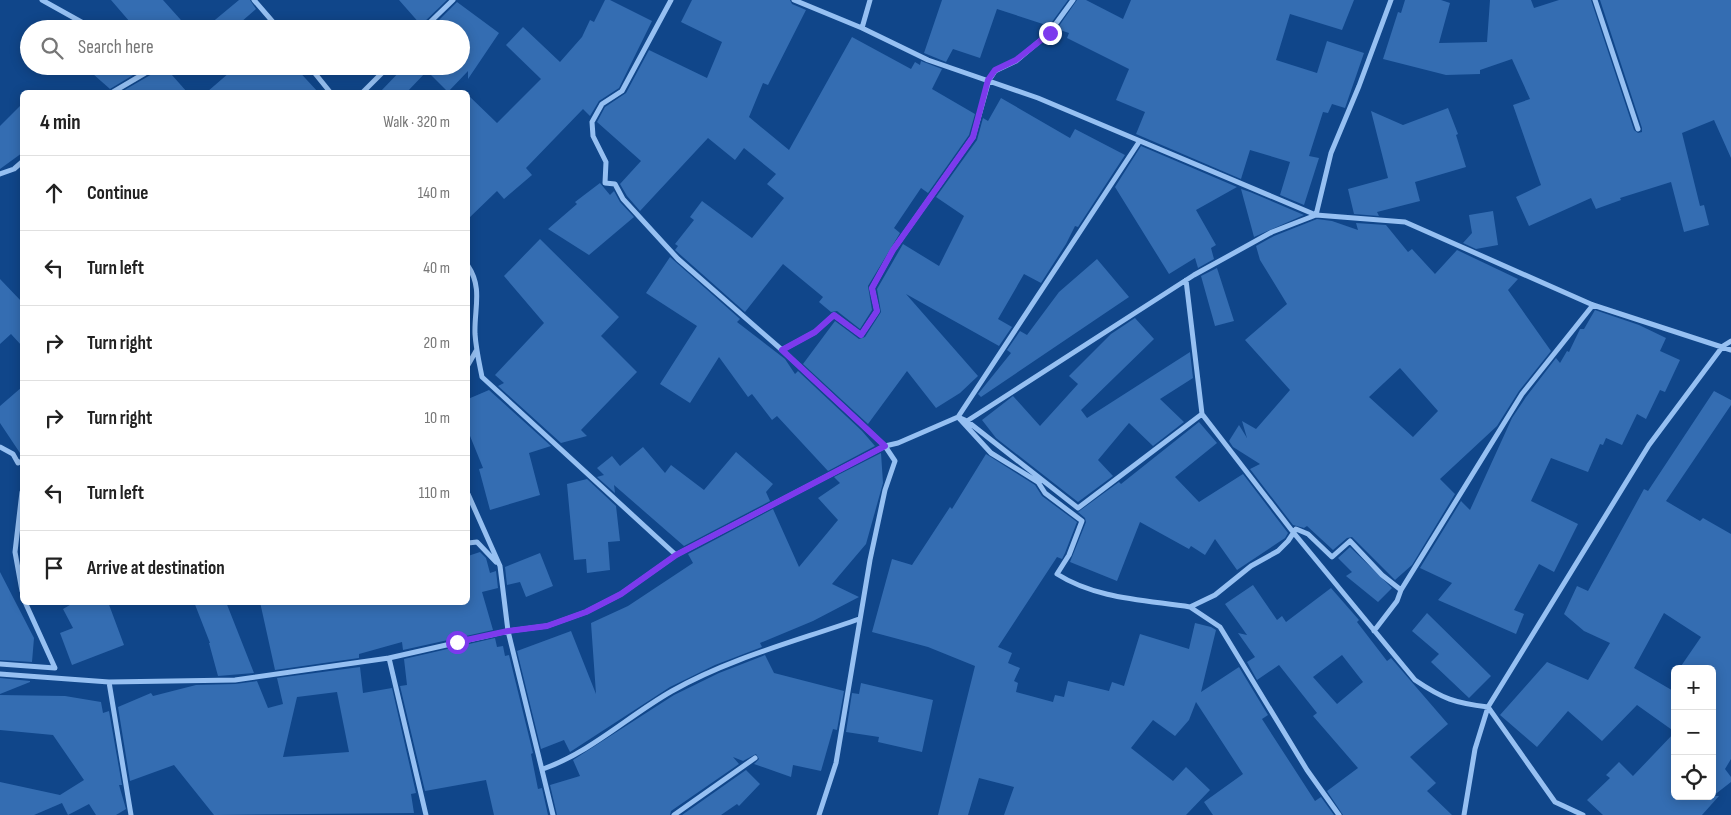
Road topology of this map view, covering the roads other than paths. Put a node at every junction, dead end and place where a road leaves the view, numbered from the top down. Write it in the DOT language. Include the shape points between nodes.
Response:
graph roads {
  1 [pos="42,0"];
  2 [pos="254,0"];
  3 [pos="453,0"];
  4 [pos="671,0"];
  5 [pos="794,0"];
  6 [pos="870,0"];
  7 [pos="1073,0"];
  8 [pos="1391,0"];
  9 [pos="1595,0"];
  10 [pos="78,20"];
  11 [pos="271,20"];
  12 [pos="432,20"];
  13 [pos="862,28"];
  14 [pos="142,75"];
  15 [pos="316,75"];
  16 [pos="380,75"];
  17 [pos="988,80"];
  18 [pos="116,90"];
  19 [pos="328,90"];
  20 [pos="365,90"];
  21 [pos="1638,129"];
  22 [pos="1139,142"];
  23 [pos="20,164"];
  24 [pos="0,174"];
  25 [pos="1316,215"];
  26 [pos="470,270"];
  27 [pos="1186,280"];
  28 [pos="1593,305"];
  29 [pos="1731,341"];
  30 [pos="1723,346"];
  31 [pos="782,350"];
  32 [pos="1731,350"];
  33 [pos="476,352"];
  34 [pos="470,362"];
  35 [pos="1202,414"];
  36 [pos="958,417"];
  37 [pos="967,421"];
  38 [pos="885,446"];
  39 [pos="0,447"];
  40 [pos="20,462"];
  41 [pos="470,498"];
  42 [pos="20,507"];
  43 [pos="1293,532"];
  44 [pos="470,543"];
  45 [pos="676,555"];
  46 [pos="500,566"];
  47 [pos="20,581"];
  48 [pos="1401,590"];
  49 [pos="26,605"];
  50 [pos="1190,607"];
  51 [pos="859,619"];
  52 [pos="508,631"];
  53 [pos="1374,631"];
  54 [pos="389,658"];
  55 [pos="0,664"];
  56 [pos="0,674"];
  57 [pos="109,682"];
  58 [pos="1488,706"];
  59 [pos="755,758"];
  60 [pos="542,769"];
  61 [pos="129,814"];
  62 [pos="426,815"];
  63 [pos="553,815"];
  64 [pos="674,815"];
  65 [pos="820,815"];
  66 [pos="1339,815"];
  67 [pos="1464,815"];
  68 [pos="1583,815"];
  1 -- 10 [label="street"];
  2 -- 11 [label="street"];
  3 -- 12 [label="street"];
  4 -- 31 [label="street" via="622,90 602,104 592,122 594,136 606,162 605,183 615,184 623,198 678,258"];
  5 -- 13 [label="street"];
  6 -- 13 [label="street"];
  7 -- 17 [label="street" via="1050,33 1016,60 995,70"];
  8 -- 25 [label="street" via="1331,152"];
  9 -- 21 [label="street"];
  13 -- 17 [label="street" via="928,60"];
  14 -- 18 [label="street"];
  15 -- 19 [label="street"];
  16 -- 20 [label="street"];
  17 -- 22 [label="street"];
  17 -- 31 [label="street" via="973,137 893,250 872,288 877,311 861,335 834,315 815,332"];
  22 -- 25 [label="street"];
  22 -- 36 [label="street"];
  23 -- 24 [label="street"];
  25 -- 27 [label="street" via="1272,232"];
  25 -- 28 [label="street" via="1405,222"];
  26 -- 33 [label="street" via="477,284"];
  27 -- 35 [label="street"];
  27 -- 37 [label="street"];
  28 -- 30 [label="street"];
  28 -- 48 [label="street" via="1522,394"];
  29 -- 30 [label="street"];
  30 -- 32 [label="street"];
  30 -- 58 [label="street" via="1650,445"];
  31 -- 38 [label="street"];
  33 -- 34 [label="street"];
  33 -- 45 [label="street" via="482,377"];
  35 -- 37 [label="street" via="1078,508"];
  35 -- 43 [label="street"];
  36 -- 37 [label="street"];
  36 -- 38 [label="street"];
  36 -- 50 [label="street" via="991,453 1038,482 1045,493 1082,521 1058,574 1075,586 1096,592"];
  38 -- 45 [label="street"];
  38 -- 51 [label="street" via="895,462 883,498"];
  39 -- 40 [label="street" via="14,454"];
  41 -- 46 [label="street"];
  42 -- 47 [label="street" via="14,552"];
  43 -- 48 [label="street" via="1296,529 1308,534 1332,557 1350,541"];
  43 -- 50 [label="street" via="1278,551 1251,566 1214,595"];
  43 -- 53 [label="street"];
  44 -- 46 [label="street" via="477,542"];
  45 -- 52 [label="street" via="621,594 586,612 547,626"];
  46 -- 52 [label="street"];
  48 -- 53 [label="street" via="1397,601"];
  49 -- 55 [label="street" via="55,668"];
  50 -- 66 [label="street" via="1220,627 1307,770"];
  51 -- 60 [label="street" via="698,677 560,763"];
  51 -- 65 [label="street" via="836,763"];
  52 -- 54 [label="street"];
  52 -- 60 [label="street"];
  53 -- 58 [label="street" via="1415,680 1440,697 1462,704"];
  54 -- 57 [label="street" via="235,680"];
  54 -- 62 [label="street"];
  56 -- 57 [label="street"];
  57 -- 61 [label="street"];
  58 -- 67 [label="street" via="1475,748"];
  58 -- 68 [label="street" via="1555,802"];
  59 -- 64 [label="street"];
  60 -- 63 [label="street"];
}
